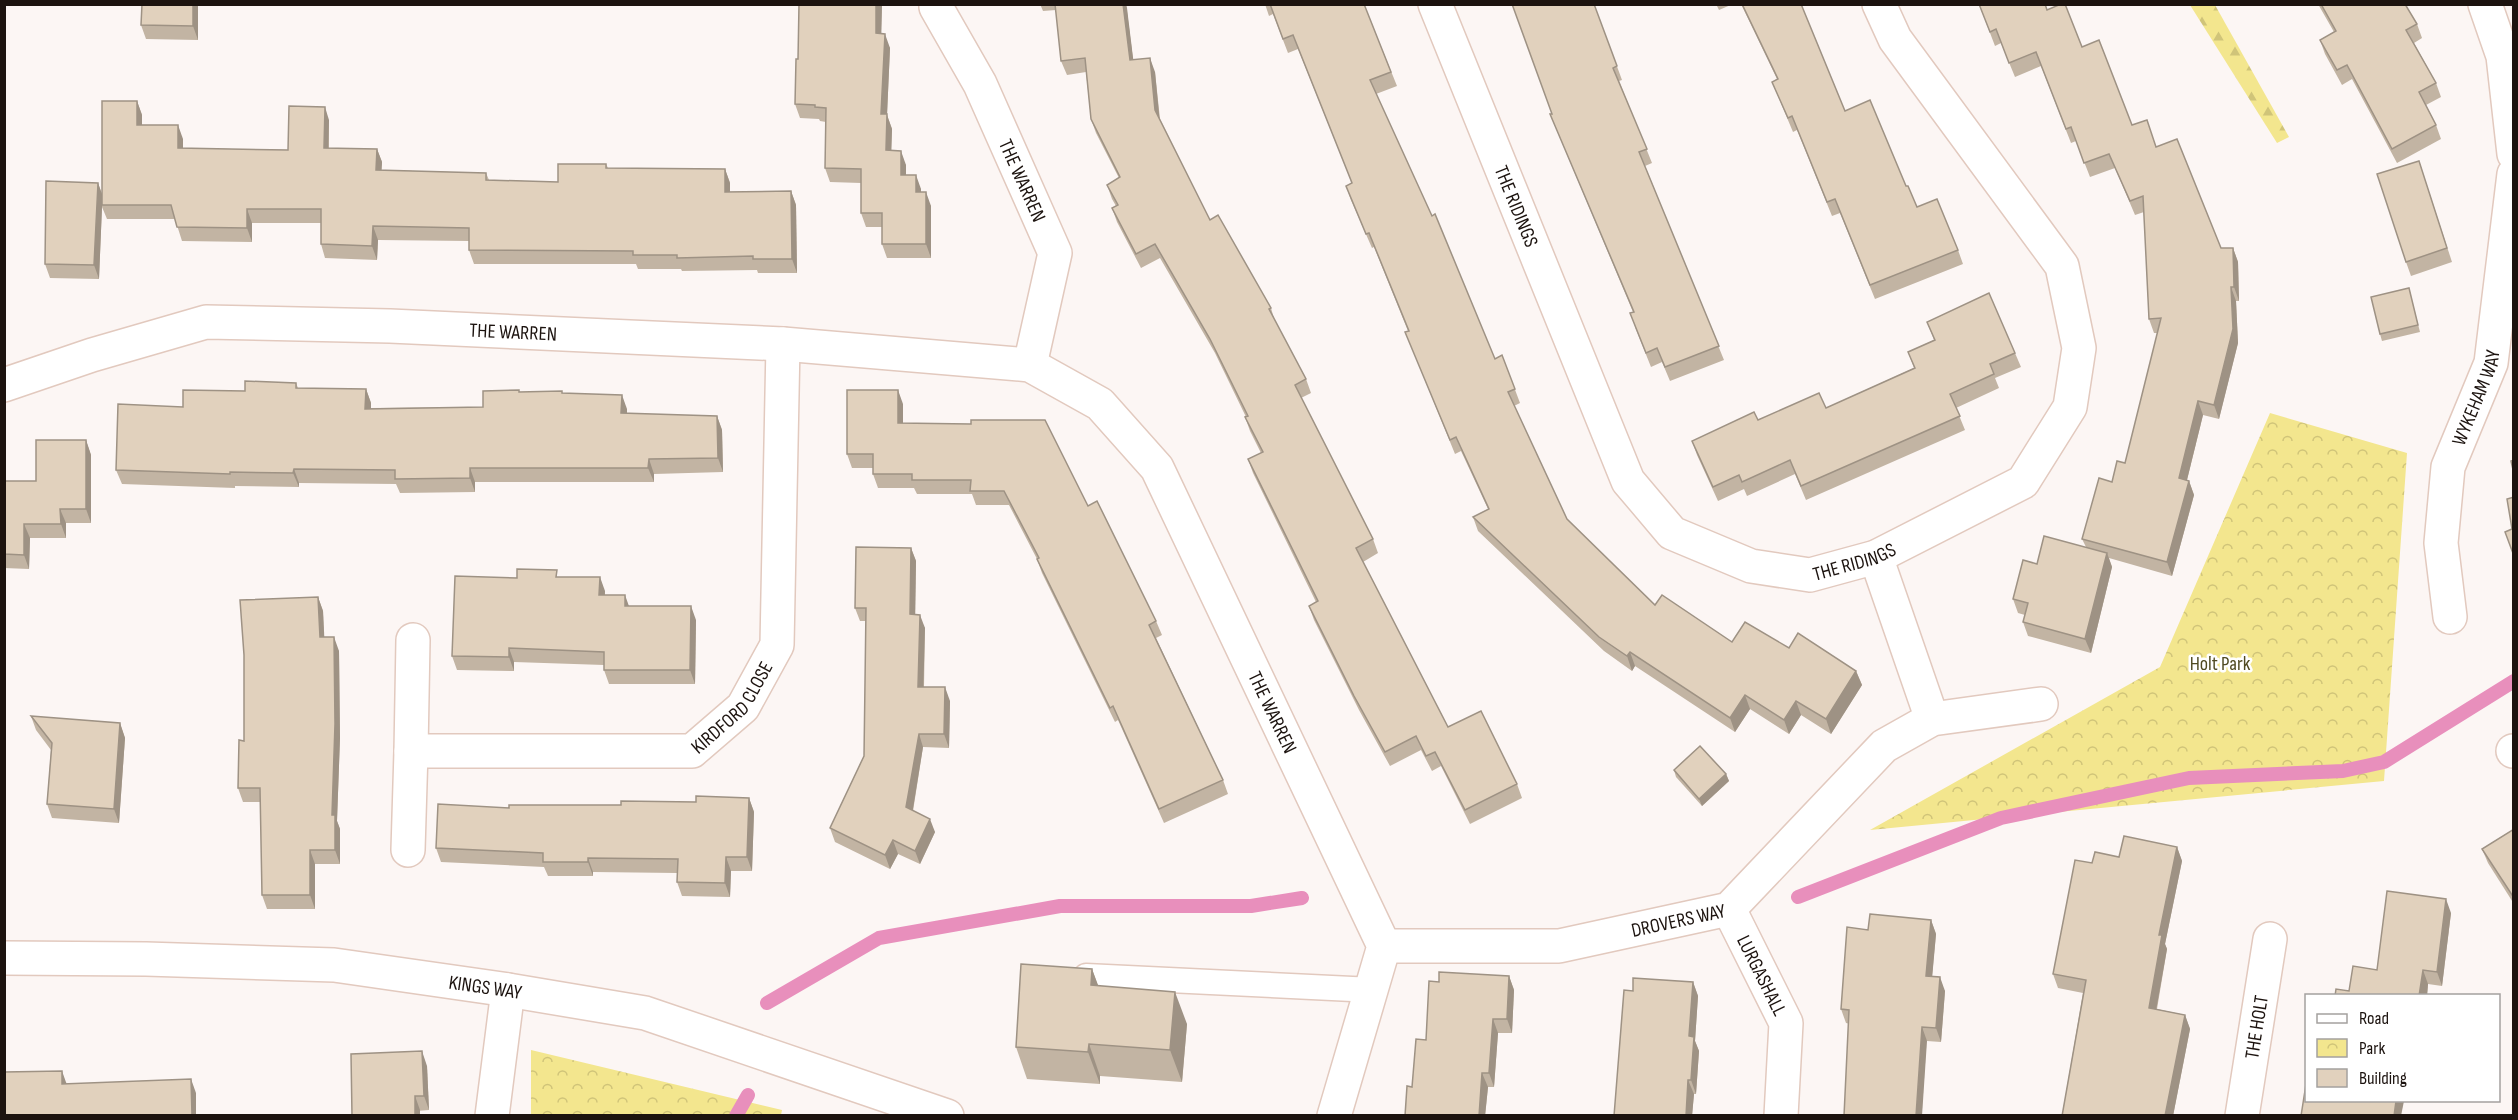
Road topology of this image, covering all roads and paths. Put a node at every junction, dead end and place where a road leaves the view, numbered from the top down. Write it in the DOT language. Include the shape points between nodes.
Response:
graph roads {
  1 [pos="1436,4"];
  2 [pos="1880,4"];
  3 [pos="2485,4"];
  4 [pos="936,8"];
  5 [pos="2514,154"];
  6 [pos="2514,174"];
  7 [pos="783,344"];
  8 [pos="2502,364"];
  9 [pos="1030,365"];
  10 [pos="4,385"];
  11 [pos="1876,557"];
  12 [pos="2450,616"];
  13 [pos="413,640"];
  14 [pos="2040,704"];
  15 [pos="1932,719"];
  16 [pos="411,752"];
  17 [pos="408,850"];
  18 [pos="1729,909"];
  19 [pos="2270,939"];
  20 [pos="1384,946"];
  21 [pos="4,958"];
  22 [pos="1086,976"];
  23 [pos="508,990"];
  24 [pos="1372,990"];
  25 [pos="492,1116"];
  26 [pos="947,1116"];
  27 [pos="1334,1116"];
  28 [pos="1781,1116"];
  29 [pos="2242,1116"];
  1 -- 11 [label="street, THE RIDINGS" via="1628,481 1672,533 1751,566 1810,575"];
  2 -- 11 [label="street, THE RIDINGS" via="1894,39 2062,266 2079,348 2070,407 2023,482"];
  3 -- 5 [label="street" via="2503,56"];
  4 -- 9 [label="street, THE WARREN" via="980,84 1055,253"];
  6 -- 8 [label="street, WYKEHAM WAY"];
  7 -- 9 [label="street, THE WARREN"];
  7 -- 10 [label="street, THE WARREN" via="390,326 206,322"];
  7 -- 16 [label="street, KIRDFORD CLOSE" via="777,645 743,707 692,751"];
  8 -- 12 [label="street, WYKEHAM WAY" via="2448,467 2441,543"];
  9 -- 20 [label="street, THE WARREN" via="1100,404 1157,468"];
  11 -- 15 [label="street"];
  13 -- 16 [label="street"];
  14 -- 15 [label="street, DROVERS WAY"];
  15 -- 18 [label="street, DROVERS WAY" via="1884,746"];
  16 -- 17 [label="street"];
  18 -- 20 [label="street, DROVERS WAY" via="1559,946"];
  18 -- 28 [label="street, LURGASHALL" via="1786,1023"];
  19 -- 29 [label="street, THE HOLT"];
  20 -- 24 [label="street"];
  21 -- 23 [label="street, KINGS WAY" via="334,965"];
  22 -- 24 [label="lane"];
  23 -- 25 [label="street"];
  23 -- 26 [label="street, KINGS WAY" via="645,1013"];
  24 -- 27 [label="street"];
}
